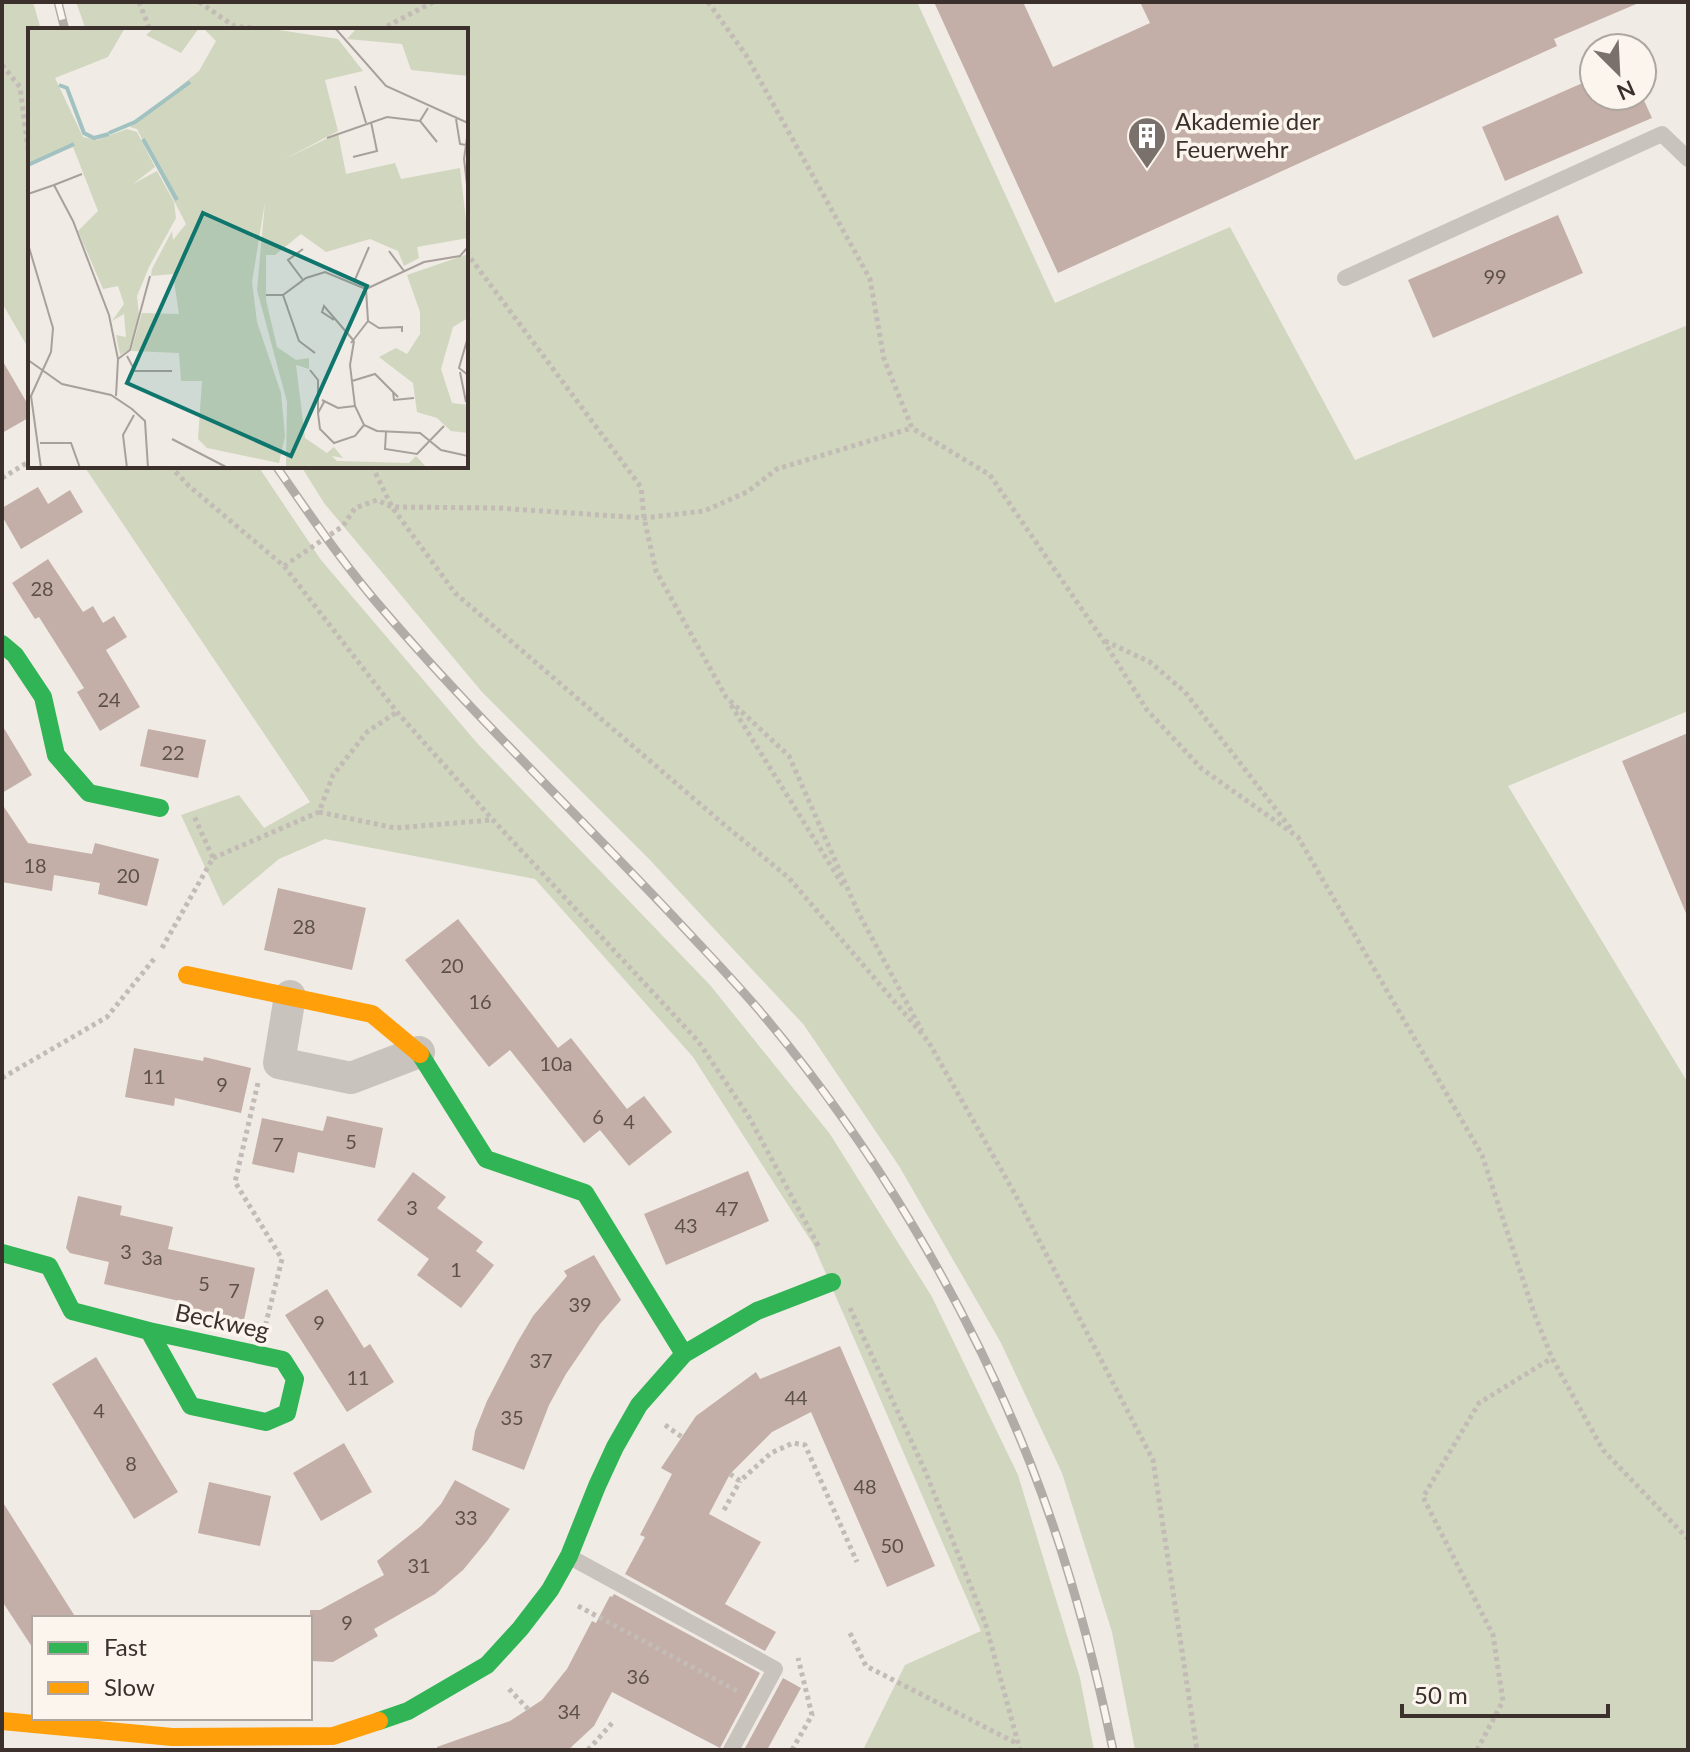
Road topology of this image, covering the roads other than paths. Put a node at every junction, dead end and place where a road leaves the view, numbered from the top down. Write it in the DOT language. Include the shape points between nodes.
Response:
graph roads {
  1 [pos="1688,159"];
  2 [pos="1345,278"];
  3 [pos="2,644"];
  4 [pos="160,808"];
  5 [pos="187,975"];
  6 [pos="290,996"];
  7 [pos="419,1052"];
  8 [pos="2,1253"];
  9 [pos="832,1282"];
  10 [pos="149,1331"];
  11 [pos="684,1354"];
  12 [pos="569,1556"];
  13 [pos="2,1721"];
  14 [pos="126,1742"];
  15 [pos="731,1750"];
  1 -- 2 [label="lane" via="1662,134"];
  3 -- 4 [label="street" via="43,697 56,755 89,793"];
  5 -- 6 [label="street"];
  6 -- 7 [label="street" via="372,1014"];
  6 -- 7 [label="street" via="279,1063 351,1078"];
  7 -- 11 [label="street" via="486,1159 585,1193"];
  8 -- 10 [label="street, Beckweg" via="49,1266 72,1311"];
  9 -- 11 [label="street" via="757,1311"];
  10 -- 10 [label="street, Beckweg" via="283,1360 295,1379 287,1413 266,1422 191,1406"];
  11 -- 12 [label="street" via="639,1405 615,1447"];
  12 -- 14 [label="street" via="550,1590 487,1665 408,1711 333,1736"];
  12 -- 15 [label="lane" via="775,1669"];
  13 -- 14 [label="street"];
}
